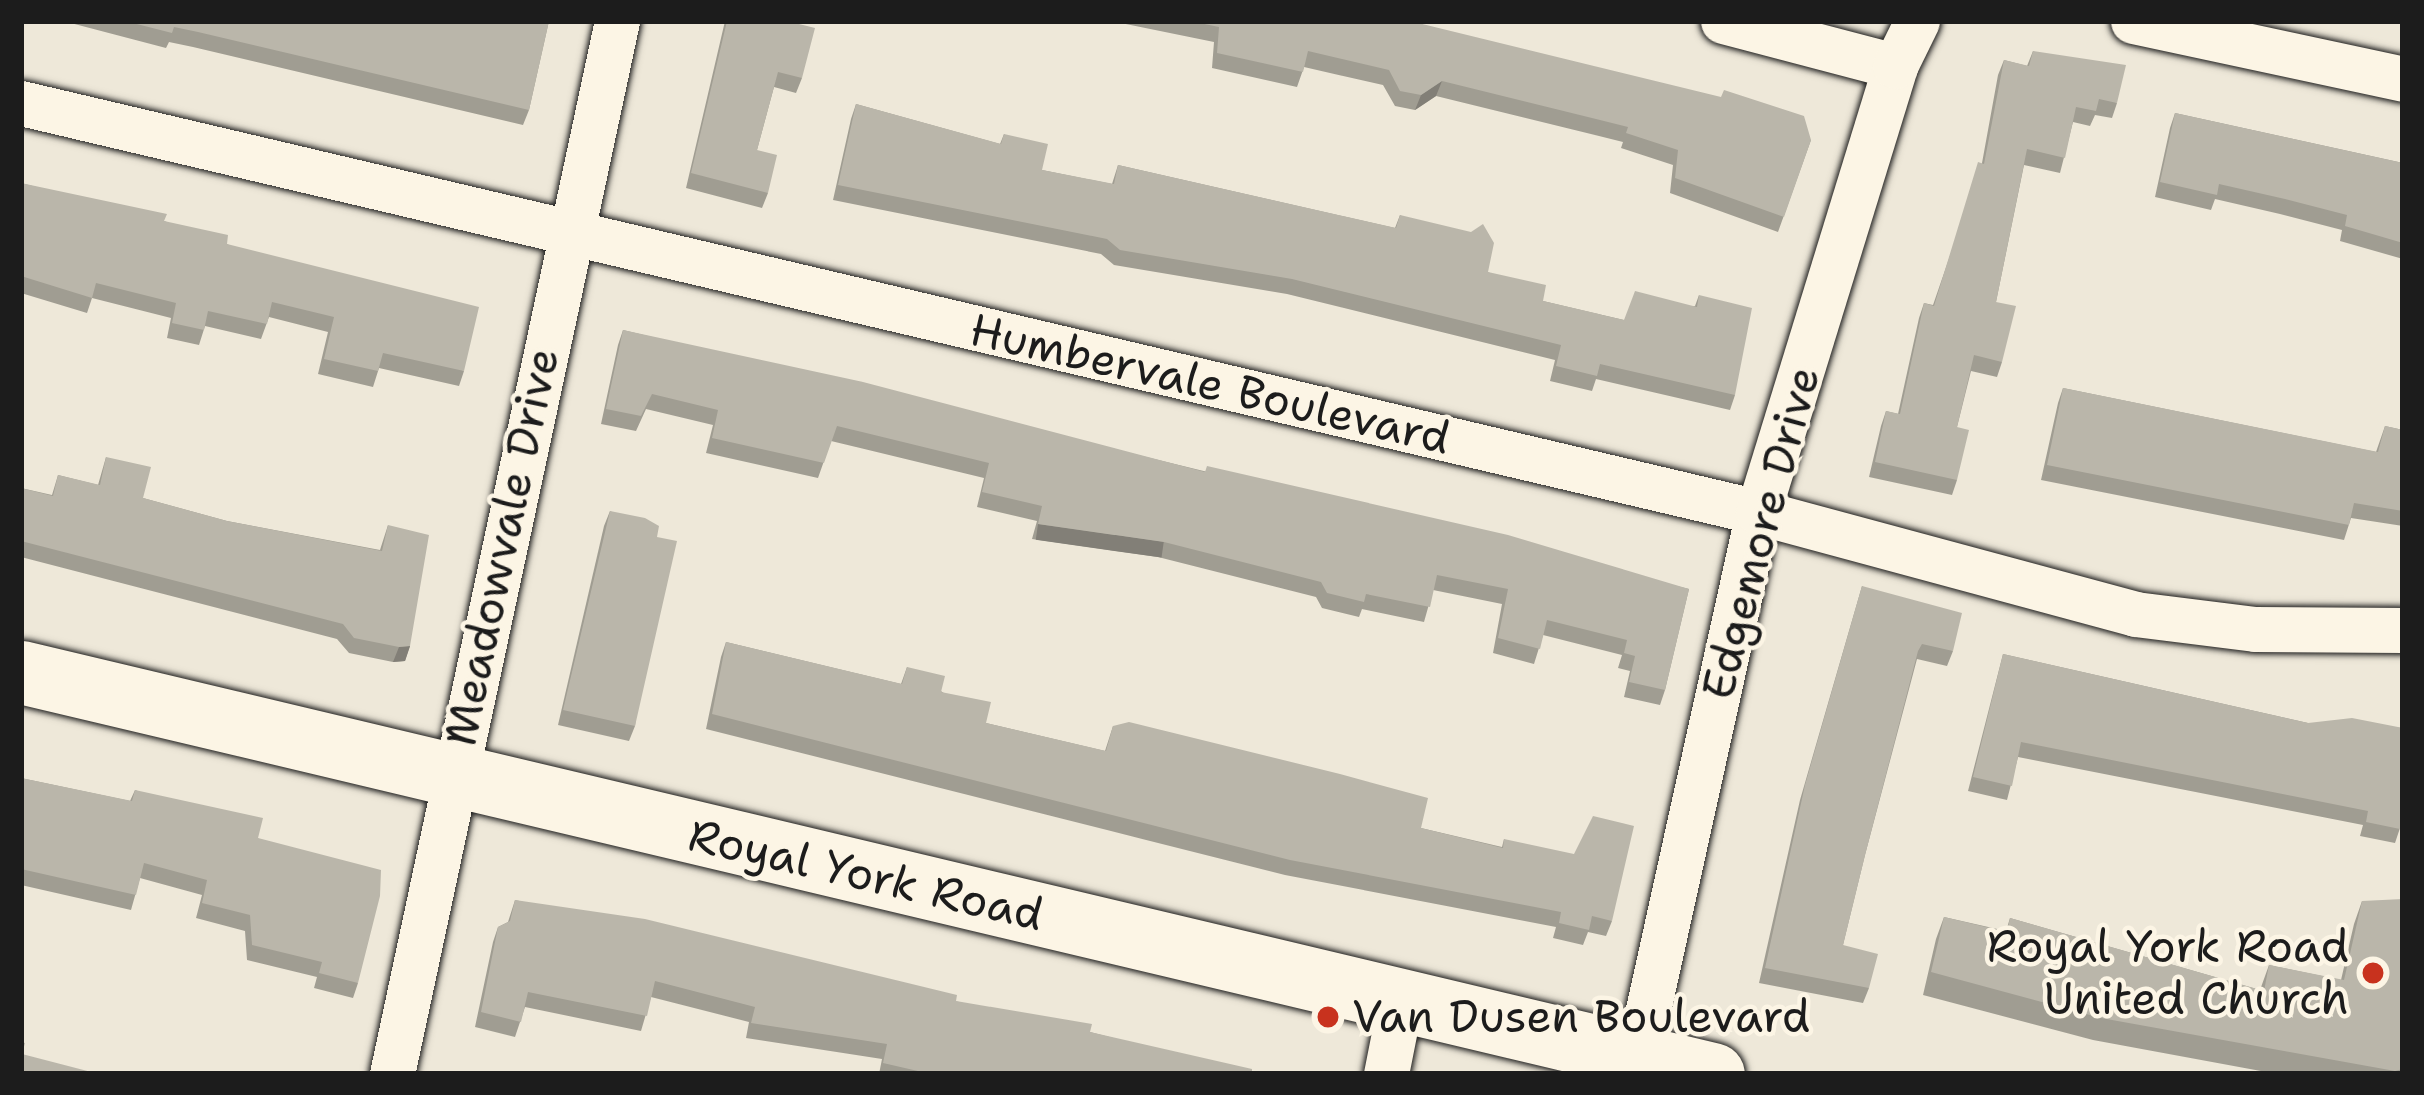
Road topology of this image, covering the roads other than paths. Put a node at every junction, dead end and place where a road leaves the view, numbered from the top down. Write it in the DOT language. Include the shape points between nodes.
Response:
graph roads {
  1 [pos="616,21"];
  2 [pos="1724,21"];
  3 [pos="1917,21"];
  4 [pos="2133,21"];
  5 [pos="1895,66"];
  6 [pos="2403,79"];
  7 [pos="21,103"];
  8 [pos="567,230"];
  9 [pos="1759,512"];
  10 [pos="2403,630"];
  11 [pos="21,672"];
  12 [pos="454,777"];
  13 [pos="1400,1003"];
  14 [pos="1637,1055"];
  15 [pos="392,1074"];
  16 [pos="1386,1074"];
  17 [pos="1713,1074"];
  1 -- 8 [label="street, Meadowvale Drive"];
  2 -- 5 [label="street"];
  3 -- 5 [label="street, Edgemore Drive"];
  4 -- 6 [label="street"];
  5 -- 9 [label="street, Edgemore Drive"];
  7 -- 8 [label="street, Humbervale Boulevard"];
  8 -- 9 [label="street, Humbervale Boulevard"];
  8 -- 12 [label="street, Meadowvale Drive"];
  9 -- 10 [label="street, Humbervale Boulevard" via="2134,614 2255,629"];
  9 -- 14 [label="street, Edgemore Drive"];
  11 -- 12 [label="main road, Royal York Road"];
  12 -- 13 [label="main road, Royal York Road"];
  12 -- 15 [label="street, Meadowvale Drive"];
  13 -- 14 [label="main road, Royal York Road"];
  13 -- 16 [label="street"];
  14 -- 17 [label="main road, Royal York Road"];
}
